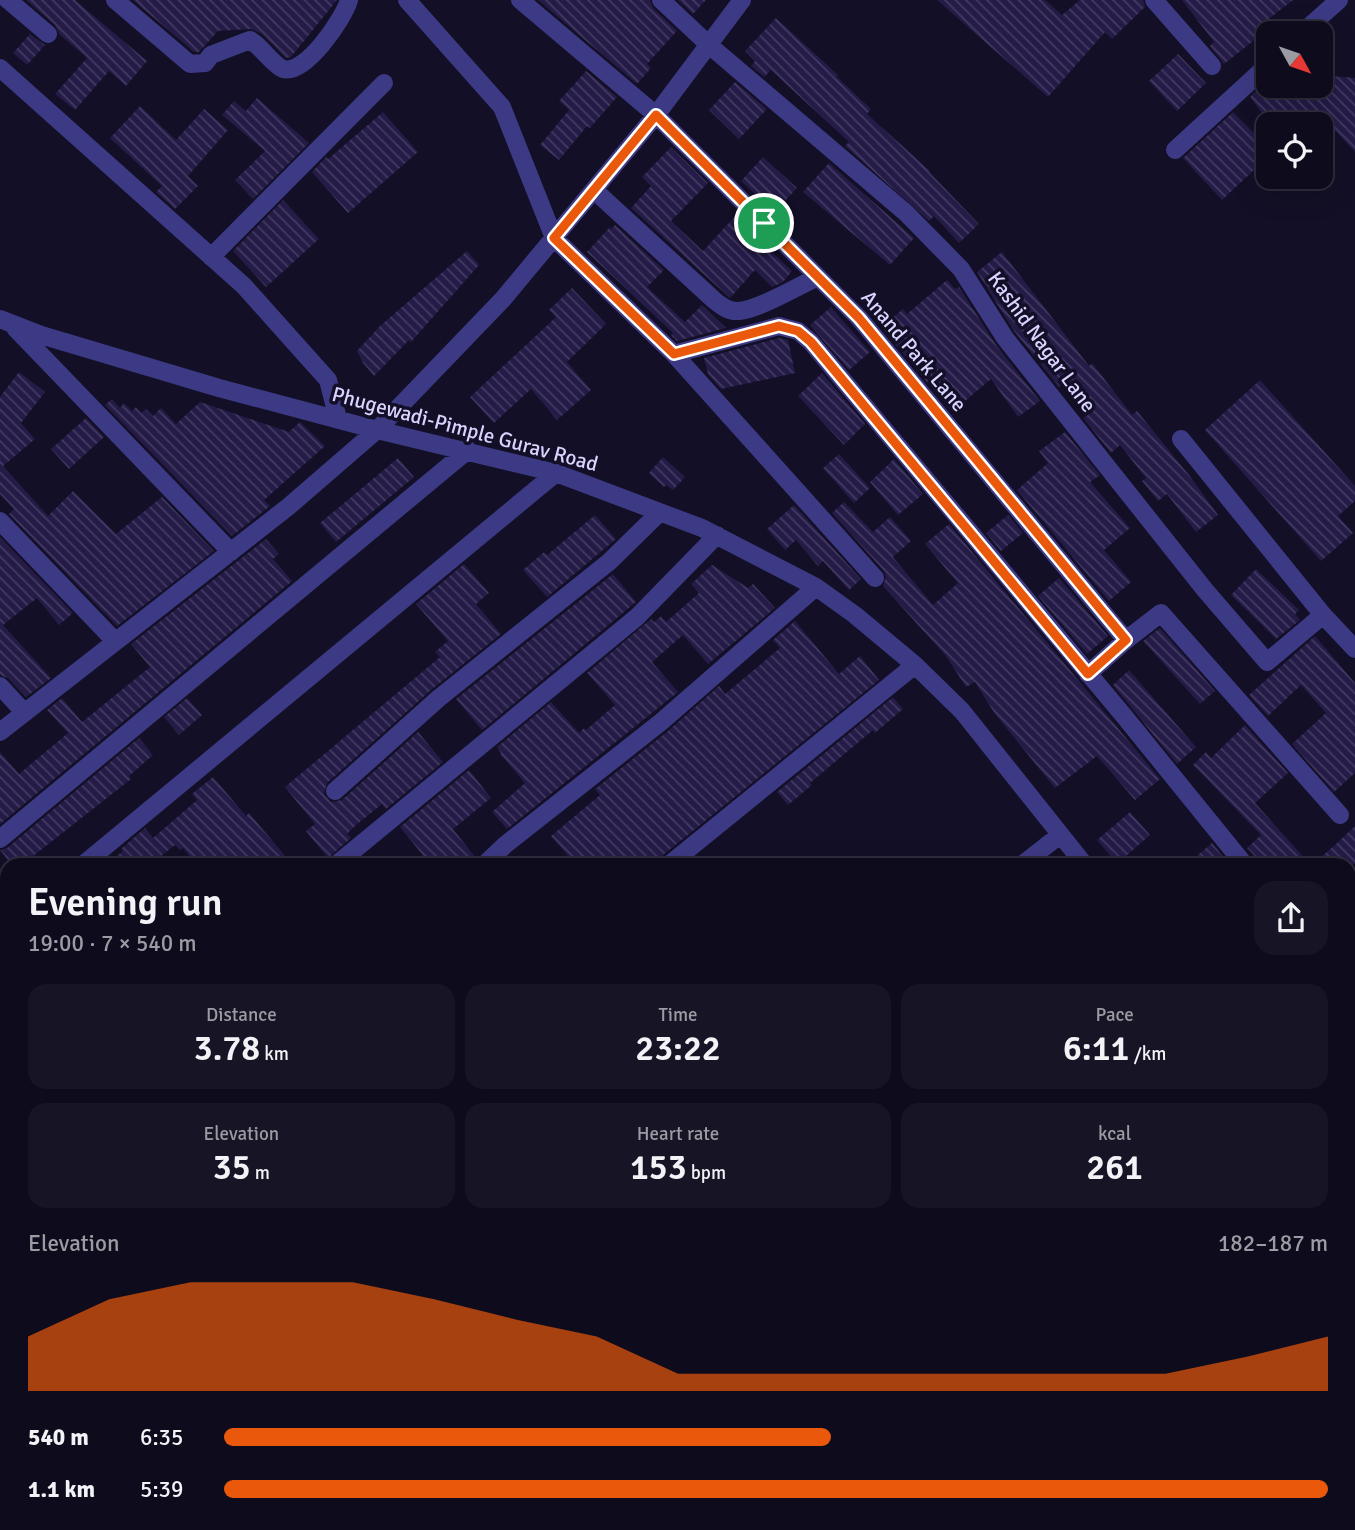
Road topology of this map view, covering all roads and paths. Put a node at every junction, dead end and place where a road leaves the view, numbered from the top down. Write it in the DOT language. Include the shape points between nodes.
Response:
graph roads {
  1 [pos="8,0"];
  2 [pos="115,0"];
  3 [pos="349,0"];
  4 [pos="407,0"];
  5 [pos="520,0"];
  6 [pos="661,0"];
  7 [pos="742,0"];
  8 [pos="1154,0"];
  9 [pos="1339,0"];
  10 [pos="1315,21"];
  11 [pos="48,34"];
  12 [pos="709,45"];
  13 [pos="1212,66"];
  14 [pos="0,68"];
  15 [pos="1256,76"];
  16 [pos="384,83"];
  17 [pos="656,115"];
  18 [pos="1175,150"];
  19 [pos="594,190"];
  20 [pos="554,238"];
  21 [pos="211,257"];
  22 [pos="818,277"];
  23 [pos="4,320"];
  24 [pos="674,354"];
  25 [pos="338,419"];
  26 [pos="377,430"];
  27 [pos="1181,439"];
  28 [pos="468,450"];
  29 [pos="556,473"];
  30 [pos="659,513"];
  31 [pos="0,521"];
  32 [pos="717,535"];
  33 [pos="231,552"];
  34 [pos="875,578"];
  35 [pos="816,587"];
  36 [pos="1323,615"];
  37 [pos="1126,640"];
  38 [pos="116,641"];
  39 [pos="1355,649"];
  40 [pos="915,665"];
  41 [pos="1088,674"];
  42 [pos="0,685"];
  43 [pos="24,712"];
  44 [pos="0,732"];
  45 [pos="335,790"];
  46 [pos="1340,816"];
  47 [pos="1060,835"];
  48 [pos="0,839"];
  49 [pos="91,858"];
  50 [pos="344,858"];
  51 [pos="492,858"];
  52 [pos="677,858"];
  53 [pos="1031,858"];
  54 [pos="1079,858"];
  55 [pos="1239,858"];
  1 -- 11 [label="street"];
  2 -- 3 [label="street" via="190,64 205,63 212,55 250,40 288,69 312,57"];
  4 -- 20 [label="street" via="502,107"];
  5 -- 17 [label="street, Anand Park Lane"];
  6 -- 12 [label="street, Kashid Nagar Lane"];
  7 -- 12 [label="street"];
  8 -- 13 [label="street"];
  9 -- 10 [label="street"];
  12 -- 17 [label="street"];
  12 -- 36 [label="street, Kashid Nagar Lane" via="906,213 961,269 1005,338 1267,662"];
  14 -- 21 [label="street"];
  15 -- 18 [label="street"];
  16 -- 21 [label="street"];
  17 -- 19 [label="street"];
  17 -- 22 [label="street, Anand Park Lane"];
  19 -- 20 [label="street"];
  19 -- 22 [label="street" via="726,309 752,307"];
  20 -- 24 [label="street"];
  20 -- 26 [label="street" via="503,299"];
  21 -- 25 [label="street" via="244,286 328,380"];
  22 -- 37 [label="street, Anand Park Lane" via="859,318"];
  23 -- 25 [label="street, Phugewadi-Pimple Gurav Road" via="111,357"];
  23 -- 33 [label="street"];
  24 -- 34 [label="street"];
  24 -- 41 [label="street" via="779,326 798,331"];
  25 -- 26 [label="street, Phugewadi-Pimple Gurav Road"];
  26 -- 28 [label="street, Phugewadi-Pimple Gurav Road"];
  26 -- 33 [label="street"];
  27 -- 36 [label="street"];
  28 -- 29 [label="street, Phugewadi-Pimple Gurav Road"];
  28 -- 48 [label="street"];
  29 -- 30 [label="street, Phugewadi-Pimple Gurav Road"];
  29 -- 49 [label="street"];
  30 -- 32 [label="street, Phugewadi-Pimple Gurav Road"];
  30 -- 45 [label="street" via="609,562 439,698"];
  31 -- 38 [label="street"];
  32 -- 35 [label="street, Phugewadi-Pimple Gurav Road"];
  32 -- 50 [label="street" via="637,617"];
  33 -- 38 [label="street"];
  35 -- 40 [label="street, Phugewadi-Pimple Gurav Road"];
  35 -- 51 [label="street" via="661,722"];
  36 -- 39 [label="street"];
  37 -- 41 [label="street"];
  37 -- 46 [label="street" via="1161,613"];
  38 -- 43 [label="street"];
  40 -- 47 [label="street, Phugewadi-Pimple Gurav Road" via="962,712"];
  40 -- 52 [label="street"];
  41 -- 55 [label="street"];
  42 -- 43 [label="street"];
  43 -- 44 [label="street"];
  47 -- 53 [label="street"];
  47 -- 54 [label="street, Phugewadi-Pimple Gurav Road"];
}
